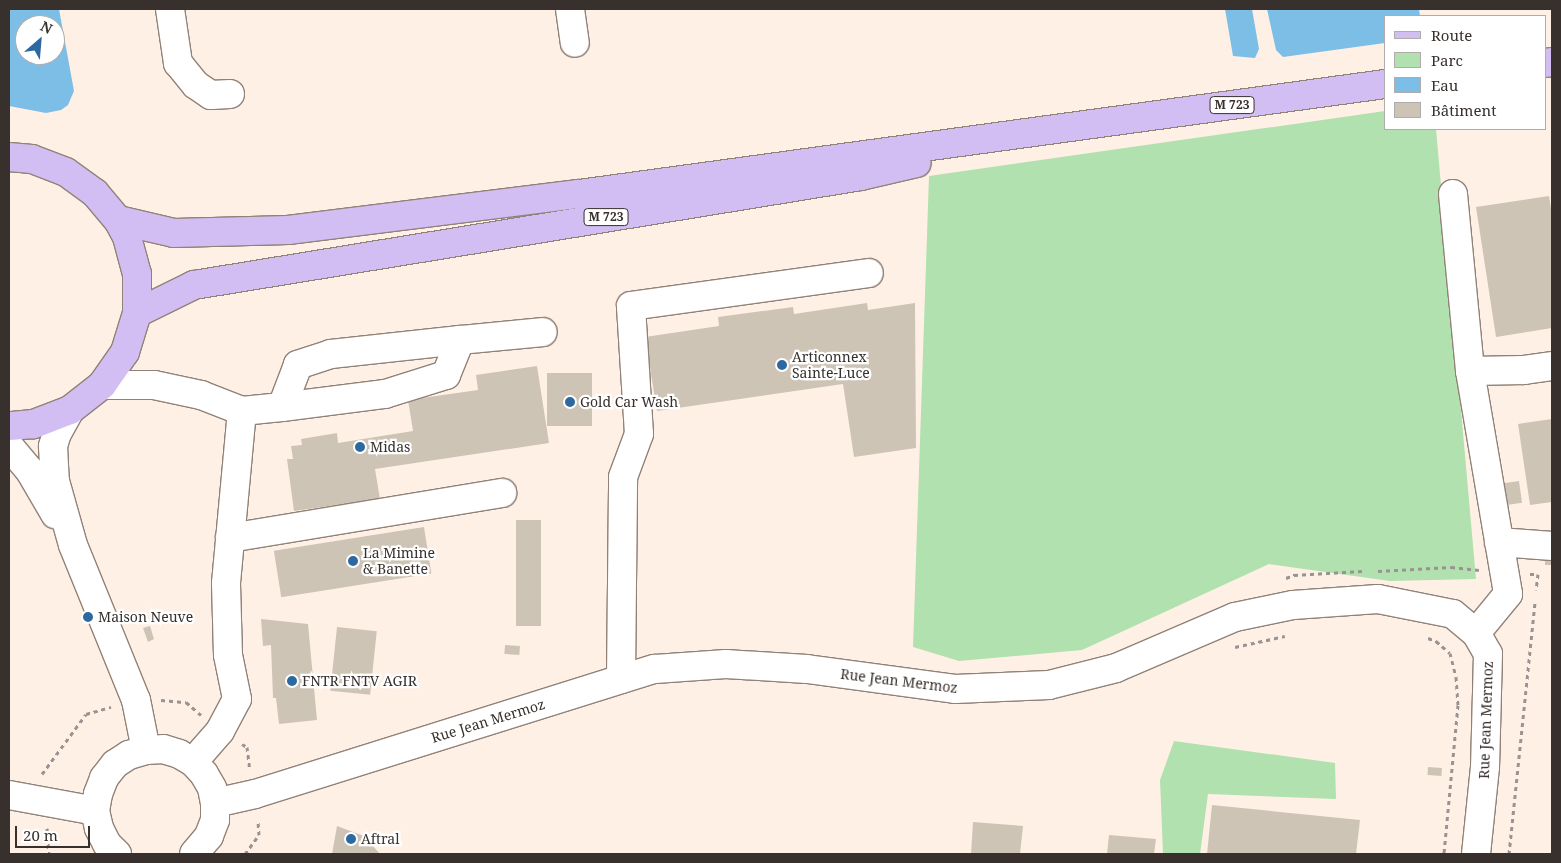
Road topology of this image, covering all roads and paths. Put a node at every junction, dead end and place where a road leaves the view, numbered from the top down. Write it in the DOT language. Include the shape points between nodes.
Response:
graph roads {
  1 [pos="170,9"];
  2 [pos="570,9"];
  3 [pos="575,43"];
  4 [pos="1384,84"];
  5 [pos="230,94"];
  6 [pos="1079,126"];
  7 [pos="9,157"];
  8 [pos="1453,194"];
  9 [pos="118,220"];
  10 [pos="869,273"];
  11 [pos="137,313"];
  12 [pos="543,332"];
  13 [pos="460,340"];
  14 [pos="1552,366"];
  15 [pos="1470,371"];
  16 [pos="102,385"];
  17 [pos="282,407"];
  18 [pos="70,410"];
  19 [pos="242,412"];
  20 [pos="9,426"];
  21 [pos="9,446"];
  22 [pos="502,493"];
  23 [pos="230,538"];
  24 [pos="1499,542"];
  25 [pos="73,545"];
  26 [pos="1552,546"];
  27 [pos="1476,633"];
  28 [pos="1287,636"];
  29 [pos="1427,637"];
  30 [pos="1233,648"];
  31 [pos="622,679"];
  32 [pos="146,750"];
  33 [pos="193,762"];
  34 [pos="9,795"];
  35 [pos="216,803"];
  36 [pos="1514,809"];
  37 [pos="96,811"];
  38 [pos="117,854"];
  39 [pos="194,854"];
  40 [pos="1444,854"];
  41 [pos="1476,854"];
  42 [pos="1509,854"];
  1 -- 5 [label="street" via="178,63 196,85 211,95"];
  2 -- 3 [label="street"];
  4 -- 6 [label="main road, M 723"];
  6 -- 9 [label="main road, M 723" via="288,230 174,232"];
  6 -- 11 [label="main road, M 723" via="861,176 194,286"];
  7 -- 9 [label="main road" via="32,159 66,172 95,193"];
  8 -- 15 [label="street"];
  9 -- 11 [label="main road" via="134,255"];
  10 -- 31 [label="street" via="631,306 639,434 623,477"];
  11 -- 16 [label="main road" via="125,352"];
  12 -- 13 [label="street"];
  13 -- 17 [label="street" via="446,375 385,394"];
  13 -- 17 [label="street" via="331,354 298,365"];
  14 -- 15 [label="street"];
  15 -- 24 [label="street"];
  16 -- 18 [label="main road"];
  16 -- 19 [label="street" via="154,385 201,395"];
  17 -- 19 [label="street"];
  18 -- 20 [label="main road" via="33,424"];
  18 -- 25 [label="street" via="57,433 52,464"];
  19 -- 23 [label="street"];
  21 -- 25 [label="street" via="30,471"];
  22 -- 23 [label="street"];
  23 -- 33 [label="street" via="226,583 228,655 237,699 220,731"];
  24 -- 26 [label="street"];
  24 -- 27 [label="street" via="1508,594"];
  25 -- 32 [label="street" via="136,700"];
  27 -- 31 [label="street, Rue Jean Mermoz" via="1453,614 1378,599 1294,605 1235,617 1116,668 1049,685 955,689 807,669 726,664 656,668"];
  27 -- 41 [label="street, Rue Jean Mermoz" via="1488,654 1485,767"];
  28 -- 30 [label="path"];
  29 -- 40 [label="path" via="1450,653 1456,677 1458,705"];
  31 -- 35 [label="street, Rue Jean Mermoz" via="255,794"];
  32 -- 33 [label="street" via="163,749"];
  32 -- 37 [label="street" via="115,764 104,778"];
  33 -- 35 [label="street" via="212,788"];
  34 -- 37 [label="street"];
  35 -- 39 [label="street" via="215,820 209,836"];
  36 -- 42 [label="path"];
  37 -- 38 [label="street" via="99,828 107,844"];
}
